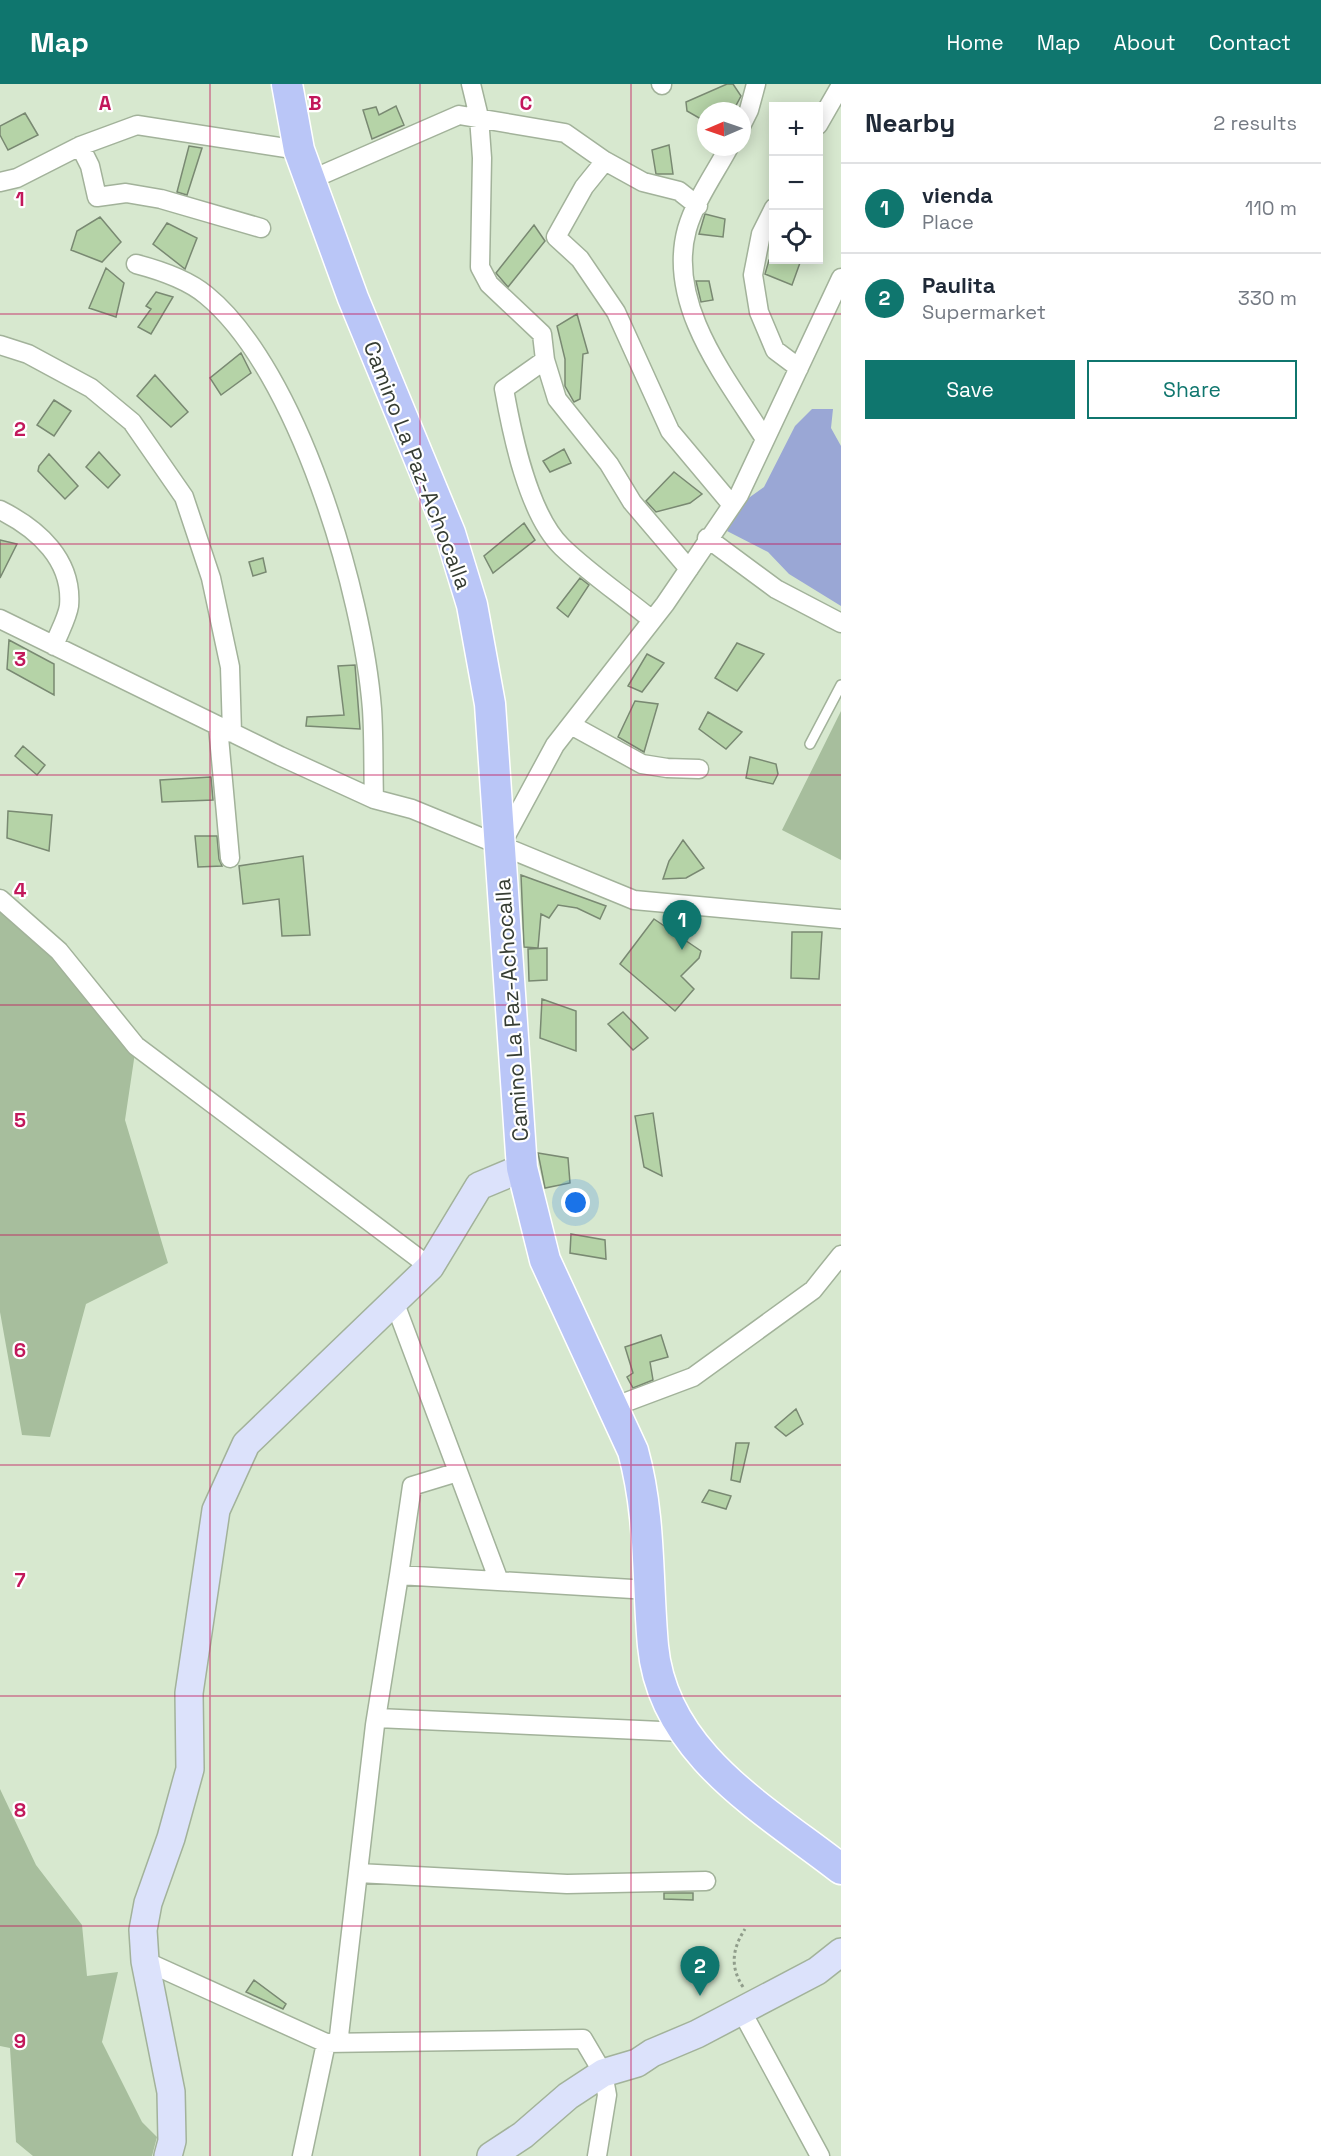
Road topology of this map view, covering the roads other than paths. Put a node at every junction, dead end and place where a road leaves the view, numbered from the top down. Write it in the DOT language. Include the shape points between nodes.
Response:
graph roads {
  1 [pos="287,84"];
  2 [pos="471,84"];
  3 [pos="756,84"];
  4 [pos="841,85"];
  5 [pos="751,103"];
  6 [pos="479,117"];
  7 [pos="823,118"];
  8 [pos="80,146"];
  9 [pos="298,150"];
  10 [pos="724,156"];
  11 [pos="605,161"];
  12 [pos="310,180"];
  13 [pos="0,182"];
  14 [pos="698,206"];
  15 [pos="773,210"];
  16 [pos="261,228"];
  17 [pos="136,264"];
  18 [pos="841,278"];
  19 [pos="0,345"];
  20 [pos="545,360"];
  21 [pos="799,368"];
  22 [pos="765,439"];
  23 [pos="732,505"];
  24 [pos="0,510"];
  25 [pos="708,538"];
  26 [pos="689,569"];
  27 [pos="0,619"];
  28 [pos="652,620"];
  29 [pos="841,623"];
  30 [pos="54,646"];
  31 [pos="841,685"];
  32 [pos="571,725"];
  33 [pos="225,730"];
  34 [pos="810,744"];
  35 [pos="699,769"];
  36 [pos="374,799"];
  37 [pos="500,846"];
  38 [pos="230,858"];
  39 [pos="0,899"];
  40 [pos="841,919"];
  41 [pos="522,1168"];
  42 [pos="841,1255"];
  43 [pos="430,1267"];
  44 [pos="394,1301"];
  45 [pos="613,1407"];
  46 [pos="458,1472"];
  47 [pos="399,1575"];
  48 [pos="499,1581"];
  49 [pos="649,1590"];
  50 [pos="376,1718"];
  51 [pos="683,1732"];
  52 [pos="841,1869"];
  53 [pos="358,1873"];
  54 [pos="706,1881"];
  55 [pos="841,1952"];
  56 [pos="145,1961"];
  57 [pos="748,2006"];
  58 [pos="326,2043"];
  59 [pos="603,2073"];
  60 [pos="168,2156"];
  61 [pos="302,2156"];
  62 [pos="491,2156"];
  63 [pos="597,2156"];
  64 [pos="820,2156"];
  1 -- 9 [label="main road, Camino La Paz-Achocalla"];
  2 -- 6 [label="street"];
  3 -- 5 [label="street"];
  4 -- 7 [label="street"];
  6 -- 11 [label="street" via="565,133"];
  6 -- 12 [label="street" via="459,115"];
  6 -- 20 [label="street" via="480,267 489,284 542,334"];
  8 -- 9 [label="street" via="137,125"];
  8 -- 13 [label="street" via="17,178"];
  8 -- 16 [label="street" via="90,166 97,196 126,193 161,199"];
  9 -- 12 [label="main road, Camino La Paz-Achocalla"];
  10 -- 14 [label="street"];
  11 -- 14 [label="street" via="643,182 679,191"];
  11 -- 23 [label="street" via="584,187 556,237 580,259 616,312 670,431"];
  12 -- 37 [label="main road, Camino La Paz-Achocalla" via="353,298 450,533 472,605 490,704"];
  14 -- 22 [label="street" via="687,228 682,261 689,305 714,359"];
  15 -- 21 [label="street" via="761,234 753,275 759,312 775,350"];
  17 -- 36 [label="street" via="161,270 205,294 244,334 282,397 323,496 351,589 372,708"];
  18 -- 21 [label="street"];
  19 -- 33 [label="street" via="28,354 91,388 132,422 184,497 211,578 230,667"];
  20 -- 26 [label="street" via="557,399 609,464 632,502"];
  20 -- 28 [label="street" via="504,389 527,485 561,546"];
  21 -- 22 [label="street"];
  22 -- 23 [label="street"];
  23 -- 25 [label="street"];
  24 -- 30 [label="street" via="21,520 50,544 65,573 69,607"];
  25 -- 26 [label="street"];
  25 -- 29 [label="street" via="776,589"];
  26 -- 28 [label="street"];
  27 -- 30 [label="street"];
  28 -- 32 [label="street"];
  30 -- 33 [label="street"];
  31 -- 34 [label="lane"];
  32 -- 35 [label="street" via="642,764"];
  32 -- 37 [label="street" via="555,745"];
  33 -- 36 [label="street"];
  33 -- 38 [label="street"];
  36 -- 37 [label="street" via="412,809"];
  37 -- 40 [label="street" via="634,900"];
  37 -- 41 [label="main road, Camino La Paz-Achocalla"];
  39 -- 43 [label="street" via="59,951 136,1046"];
  41 -- 43 [label="main road" via="479,1186"];
  41 -- 45 [label="main road, Camino La Paz-Achocalla" via="545,1260"];
  42 -- 45 [label="street" via="813,1290 693,1377"];
  43 -- 44 [label="main road"];
  44 -- 46 [label="street"];
  44 -- 56 [label="main road" via="246,1444 216,1510 189,1693 190,1769 148,1903 143,1930"];
  45 -- 49 [label="main road, Camino La Paz-Achocalla" via="633,1451 642,1484 648,1529"];
  46 -- 47 [label="street" via="412,1485"];
  46 -- 48 [label="street"];
  47 -- 48 [label="street"];
  47 -- 50 [label="street"];
  48 -- 49 [label="street"];
  49 -- 51 [label="main road, Camino La Paz-Achocalla" via="653,1649 667,1701"];
  50 -- 51 [label="street"];
  50 -- 53 [label="street"];
  51 -- 52 [label="main road, Camino La Paz-Achocalla" via="712,1768"];
  53 -- 54 [label="street" via="567,1884"];
  53 -- 58 [label="street" via="339,2036 337,2042"];
  55 -- 57 [label="main road" via="817,1971"];
  56 -- 58 [label="street"];
  56 -- 60 [label="main road" via="171,2092 172,2141"];
  57 -- 59 [label="main road" via="637,2063"];
  57 -- 64 [label="street"];
  58 -- 59 [label="street" via="583,2039"];
  58 -- 61 [label="street"];
  59 -- 62 [label="main road"];
  59 -- 63 [label="street" via="607,2095"];
}
